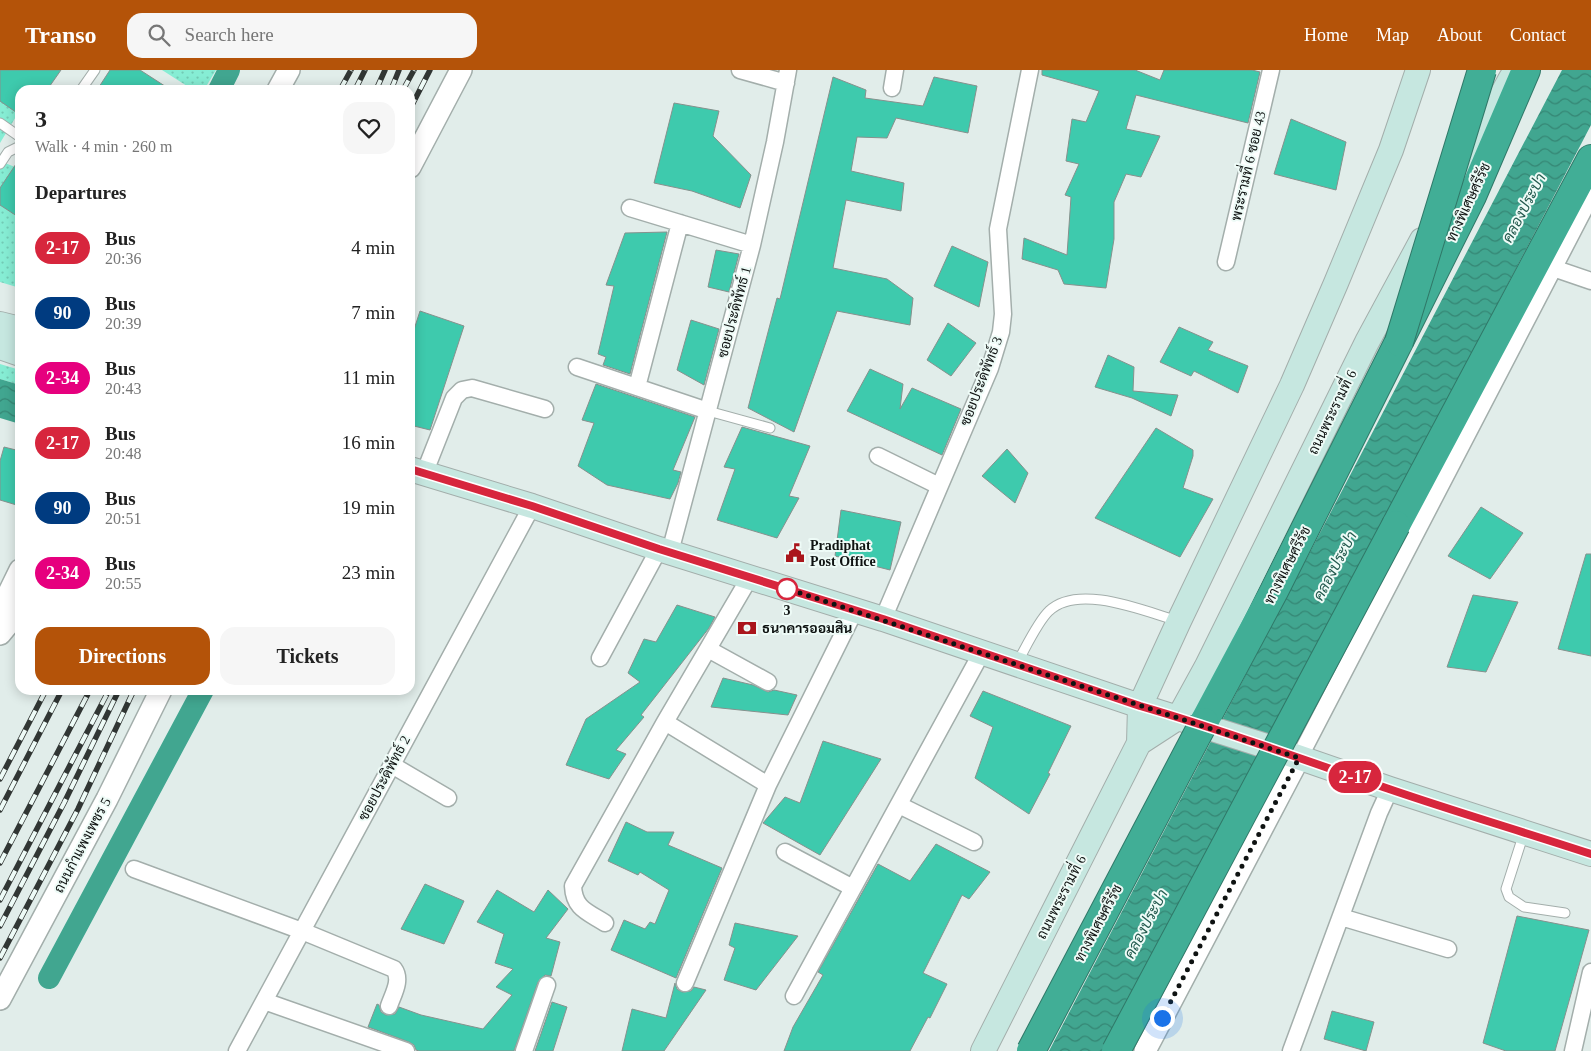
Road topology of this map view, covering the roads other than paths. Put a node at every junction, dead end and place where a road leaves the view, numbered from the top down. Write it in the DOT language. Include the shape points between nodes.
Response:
graph roads {
  1 [pos="95,70"];
  2 [pos="289,70"];
  3 [pos="461,70"];
  4 [pos="740,70"];
  5 [pos="896,70"];
  6 [pos="1030,70"];
  7 [pos="1271,70"];
  8 [pos="1418,70"];
  9 [pos="1482,70"];
  10 [pos="1515,70"];
  11 [pos="1526,70"];
  12 [pos="787,76"];
  13 [pos="84,85"];
  14 [pos="281,85"];
  15 [pos="892,88"];
  16 [pos="0,122"];
  17 [pos="15,133"];
  18 [pos="15,148"];
  19 [pos="415,157"];
  20 [pos="1591,159"];
  21 [pos="0,164"];
  22 [pos="1591,196"];
  23 [pos="630,208"];
  24 [pos="680,223"];
  25 [pos="752,245"];
  26 [pos="1226,262"];
  27 [pos="1553,268"];
  28 [pos="1591,281"];
  29 [pos="0,324"];
  30 [pos="15,327"];
  31 [pos="1399,342"];
  32 [pos="0,347"];
  33 [pos="15,352"];
  34 [pos="577,367"];
  35 [pos="637,387"];
  36 [pos="545,409"];
  37 [pos="708,411"];
  38 [pos="770,428"];
  39 [pos="878,456"];
  40 [pos="417,472"];
  41 [pos="939,486"];
  42 [pos="532,506"];
  43 [pos="665,550"];
  44 [pos="750,577"];
  45 [pos="15,580"];
  46 [pos="854,610"];
  47 [pos="0,611"];
  48 [pos="15,615"];
  49 [pos="883,619"];
  50 [pos="1178,621"];
  51 [pos="0,634"];
  52 [pos="708,649"];
  53 [pos="982,652"];
  54 [pos="600,658"];
  55 [pos="1016,664"];
  56 [pos="768,682"];
  57 [pos="159,695"];
  58 [pos="1140,706"];
  59 [pos="1179,717"];
  60 [pos="665,722"];
  61 [pos="1139,743"];
  62 [pos="1299,758"];
  63 [pos="392,765"];
  64 [pos="768,785"];
  65 [pos="1390,790"];
  66 [pos="448,798"];
  67 [pos="899,805"];
  68 [pos="1524,833"];
  69 [pos="974,842"];
  70 [pos="785,852"];
  71 [pos="1591,854"];
  72 [pos="134,869"];
  73 [pos="854,888"];
  74 [pos="1565,914"];
  75 [pos="1341,917"];
  76 [pos="605,923"];
  77 [pos="302,931"];
  78 [pos="1448,949"];
  79 [pos="1591,972"];
  80 [pos="685,983"];
  81 [pos="547,986"];
  82 [pos="794,996"];
  83 [pos="0,999"];
  84 [pos="264,1001"];
  85 [pos="389,1006"];
  86 [pos="237,1051"];
  87 [pos="406,1051"];
  88 [pos="524,1051"];
  89 [pos="984,1051"];
  90 [pos="1031,1051"];
  91 [pos="1116,1051"];
  92 [pos="1145,1051"];
  93 [pos="1291,1051"];
  94 [pos="1573,1051"];
  1 -- 13 [label="lane"];
  2 -- 14 [label="street"];
  3 -- 19 [label="street"];
  4 -- 12 [label="street"];
  5 -- 15 [label="street"];
  6 -- 41 [label="street, ซอยประดิพัทธ์ 3" via="998,229 1003,314 1001,332 990,368"];
  7 -- 26 [label="street, พระรามที่ 6 ซอย 43"];
  8 -- 50 [label="main road, ถนนพระรามที่ 6" via="1391,150 1292,385"];
  9 -- 31 [label="highway, bridge"];
  10 -- 59 [label="main road, ถนนพระรามที่ 6" via="1366,342"];
  11 -- 31 [label="highway, ทางพิเศษศรีรัช, bridge" via="1472,196"];
  12 -- 25 [label="street, ซอยประดิพัทธ์ 1"];
  16 -- 17 [label="lane"];
  18 -- 21 [label="lane" via="8,152"];
  20 -- 91 [label="highway, bridge"];
  22 -- 27 [label="street"];
  23 -- 24 [label="street"];
  24 -- 25 [label="street"];
  24 -- 35 [label="street"];
  25 -- 37 [label="street, ซอยประดิพัทธ์ 1"];
  27 -- 28 [label="street"];
  27 -- 62 [label="street"];
  29 -- 30 [label="main road"];
  31 -- 90 [label="highway, ทางพิเศษศรีรัช, bridge" via="1274,591"];
  32 -- 33 [label="main road"];
  34 -- 35 [label="street"];
  35 -- 37 [label="street"];
  36 -- 40 [label="street" via="472,388 462,390 454,398"];
  37 -- 38 [label="lane"];
  37 -- 43 [label="street, ซอยประดิพัทธ์ 1"];
  39 -- 41 [label="street"];
  40 -- 42 [label="main road"];
  41 -- 49 [label="street, ซอยประดิพัทธ์ 3"];
  42 -- 43 [label="main road"];
  42 -- 63 [label="street, ซอยประดิพัทธ์ 2"];
  43 -- 44 [label="main road"];
  43 -- 54 [label="street, ซอยประดิพัทธ์ 1"];
  44 -- 46 [label="main road"];
  44 -- 52 [label="street"];
  45 -- 47 [label="street"];
  46 -- 49 [label="main road"];
  46 -- 64 [label="street"];
  48 -- 51 [label="street"];
  49 -- 53 [label="main road"];
  50 -- 55 [label="lane" via="1092,599 1060,602 1048,612"];
  50 -- 58 [label="main road, ถนนพระรามที่ 6"];
  52 -- 56 [label="street"];
  52 -- 60 [label="street"];
  53 -- 55 [label="main road"];
  53 -- 67 [label="street"];
  55 -- 58 [label="main road"];
  57 -- 83 [label="street, ถนนกำแพงเพชร 5"];
  58 -- 59 [label="main road"];
  58 -- 61 [label="main road, ถนนพระรามที่ 6"];
  59 -- 61 [label="main road, ถนนพระรามที่ 6"];
  59 -- 62 [label="main road"];
  60 -- 64 [label="street"];
  60 -- 76 [label="street" via="574,886 578,905"];
  61 -- 89 [label="main road, ถนนพระรามที่ 6"];
  62 -- 65 [label="main road"];
  62 -- 92 [label="street"];
  63 -- 66 [label="street"];
  63 -- 77 [label="street, ซอยประดิพัทธ์ 2"];
  64 -- 80 [label="street"];
  65 -- 68 [label="main road"];
  65 -- 75 [label="street"];
  67 -- 69 [label="street"];
  67 -- 73 [label="street"];
  68 -- 71 [label="main road"];
  68 -- 74 [label="lane" via="1506,889 1509,897 1524,907"];
  70 -- 73 [label="street"];
  72 -- 77 [label="street"];
  73 -- 82 [label="street"];
  75 -- 78 [label="street"];
  75 -- 93 [label="street"];
  77 -- 84 [label="street, ซอยประดิพัทธ์ 2"];
  77 -- 85 [label="street" via="394,969 397,982"];
  79 -- 94 [label="street"];
  81 -- 88 [label="street"];
  84 -- 86 [label="street, ซอยประดิพัทธ์ 2"];
  84 -- 87 [label="street"];
}
